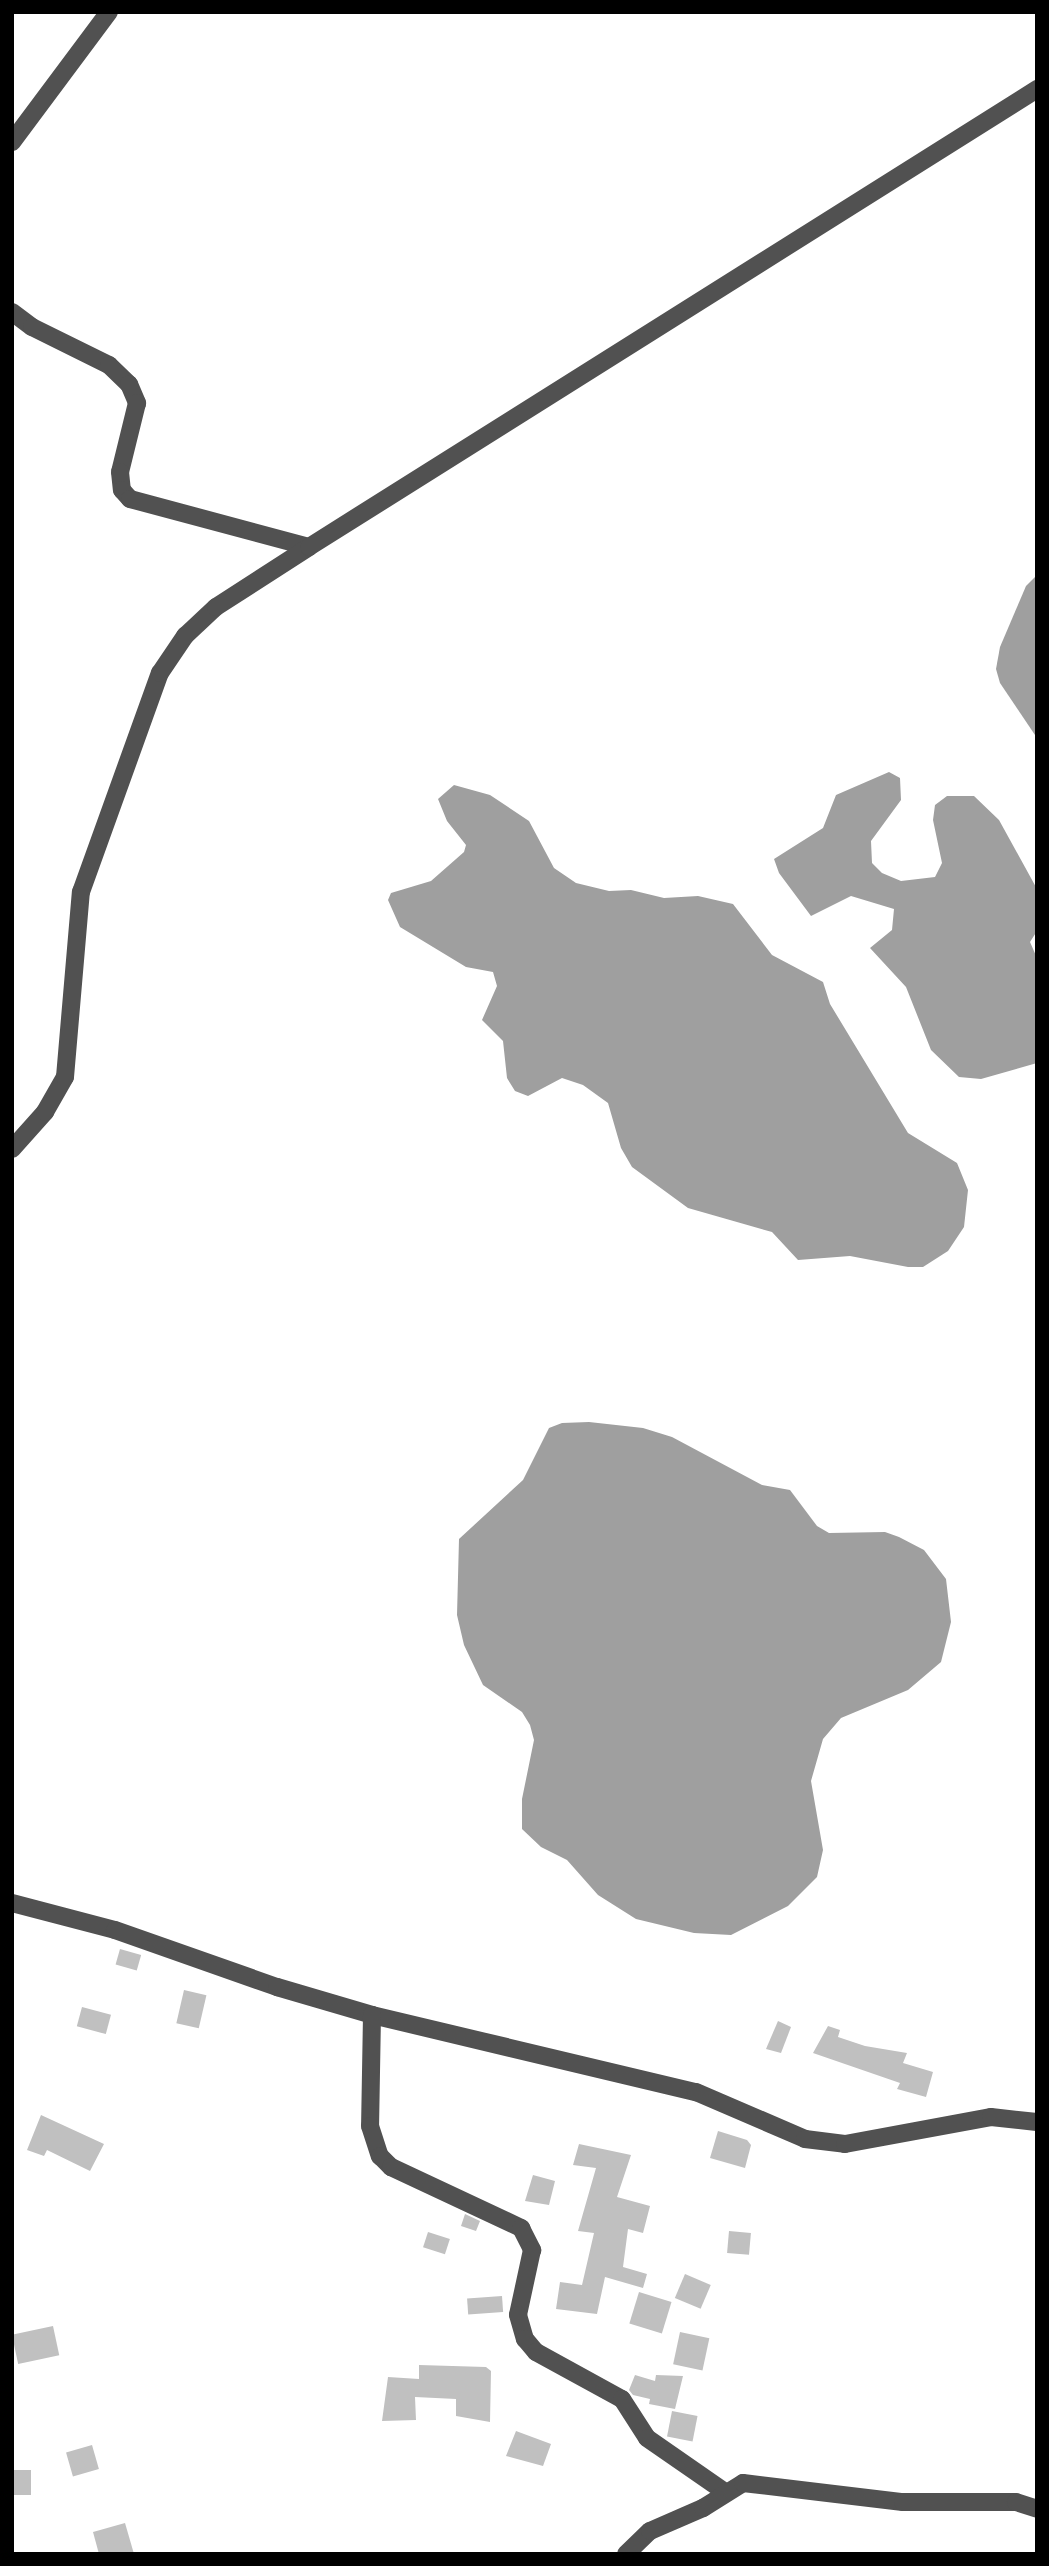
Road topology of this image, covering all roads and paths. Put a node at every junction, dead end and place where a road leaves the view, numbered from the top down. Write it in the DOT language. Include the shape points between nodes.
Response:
graph roads {
  1 [pos="109,12"];
  2 [pos="1037,89"];
  3 [pos="12,142"];
  4 [pos="12,312"];
  5 [pos="309,547"];
  6 [pos="12,1149"];
  7 [pos="12,1903"];
  8 [pos="372,2015"];
  9 [pos="1037,2122"];
  10 [pos="724,2492"];
  11 [pos="1037,2509"];
  12 [pos="626,2554"];
  1 -- 3 [label="street"];
  2 -- 5 [label="street"];
  4 -- 5 [label="street" via="108,365 129,384 137,402 120,472 122,489 130,499"];
  5 -- 6 [label="street" via="216,607 185,636 160,673 81,892 65,1077 45,1112"];
  7 -- 8 [label="street" via="115,1930"];
  8 -- 9 [label="street" via="696,2092 771,2127 828,2144 991,2117"];
  8 -- 10 [label="street" via="370,2126 380,2156 391,2167 521,2228 532,2249 518,2315 525,2339 536,2352 622,2399 647,2438"];
  10 -- 11 [label="street" via="743,2483 903,2502 1016,2502"];
  10 -- 12 [label="street" via="703,2508 650,2531"];
}
